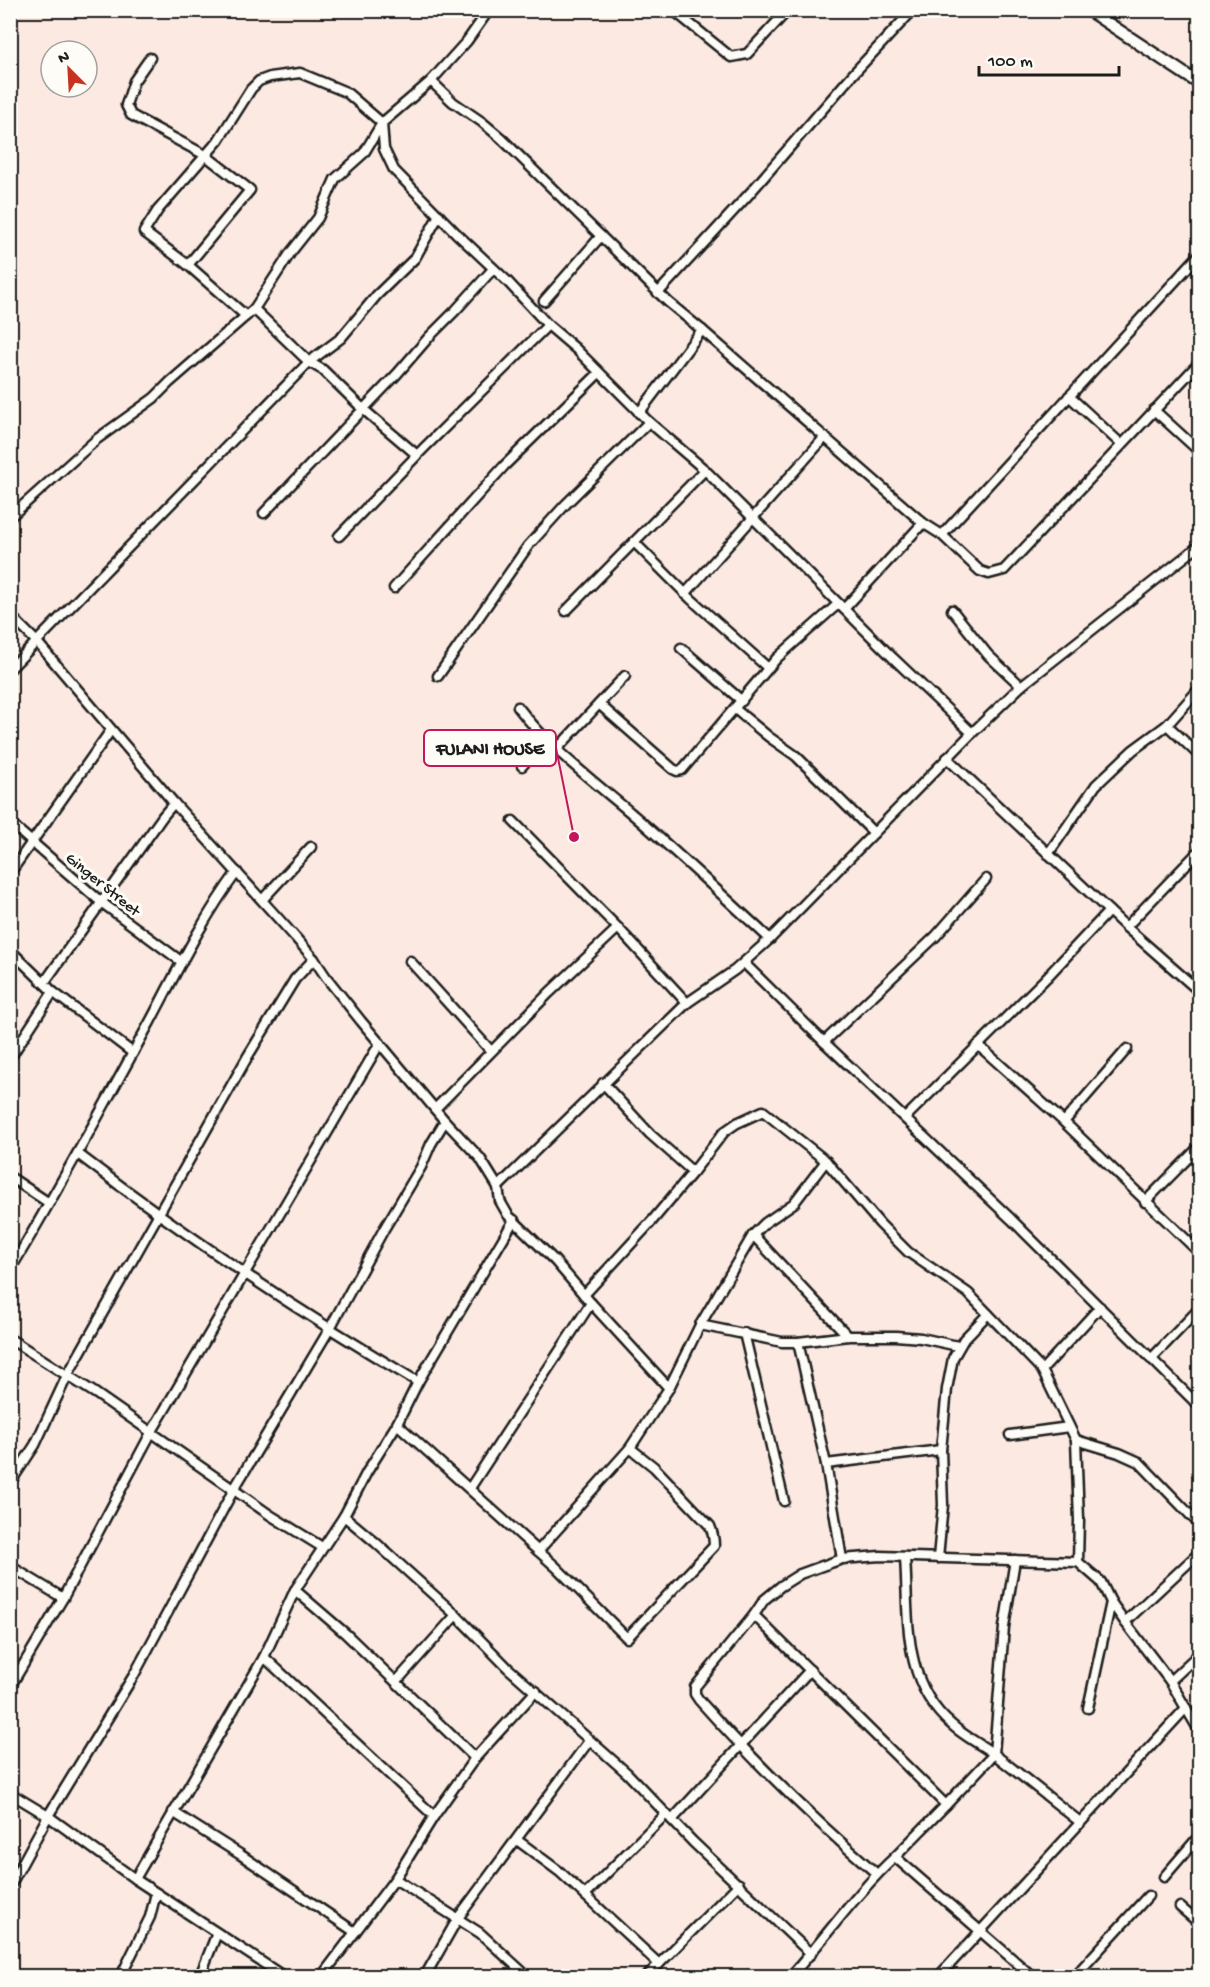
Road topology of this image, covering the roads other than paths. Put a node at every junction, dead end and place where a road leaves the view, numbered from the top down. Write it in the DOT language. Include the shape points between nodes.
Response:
graph roads {
  1 [pos="489,10"];
  2 [pos="673,10"];
  3 [pos="789,10"];
  4 [pos="913,10"];
  5 [pos="1088,10"];
  6 [pos="150,58"];
  7 [pos="431,81"];
  8 [pos="1200,84"];
  9 [pos="382,123"];
  10 [pos="205,155"];
  11 [pos="439,215"];
  12 [pos="601,236"];
  13 [pos="1200,254"];
  14 [pos="188,265"];
  15 [pos="493,269"];
  16 [pos="658,293"];
  17 [pos="544,301"];
  18 [pos="254,309"];
  19 [pos="246,316"];
  20 [pos="548,325"];
  21 [pos="702,330"];
  22 [pos="309,362"];
  23 [pos="1200,362"];
  24 [pos="599,373"];
  25 [pos="1069,396"];
  26 [pos="363,409"];
  27 [pos="1154,410"];
  28 [pos="639,413"];
  29 [pos="649,422"];
  30 [pos="825,437"];
  31 [pos="1120,444"];
  32 [pos="1200,452"];
  33 [pos="417,455"];
  34 [pos="705,470"];
  35 [pos="264,513"];
  36 [pos="10,517"];
  37 [pos="752,519"];
  38 [pos="923,523"];
  39 [pos="942,535"];
  40 [pos="339,536"];
  41 [pos="634,542"];
  42 [pos="1200,545"];
  43 [pos="394,588"];
  44 [pos="685,594"];
  45 [pos="841,607"];
  46 [pos="952,610"];
  47 [pos="566,611"];
  48 [pos="10,615"];
  49 [pos="37,642"];
  50 [pos="681,648"];
  51 [pos="768,668"];
  52 [pos="10,669"];
  53 [pos="438,676"];
  54 [pos="625,676"];
  55 [pos="1021,687"];
  56 [pos="1200,688"];
  57 [pos="742,700"];
  58 [pos="599,704"];
  59 [pos="518,707"];
  60 [pos="735,709"];
  61 [pos="1167,725"];
  62 [pos="111,730"];
  63 [pos="972,733"];
  64 [pos="546,739"];
  65 [pos="557,749"];
  66 [pos="1200,756"];
  67 [pos="947,758"];
  68 [pos="522,766"];
  69 [pos="174,803"];
  70 [pos="513,821"];
  71 [pos="10,823"];
  72 [pos="874,833"];
  73 [pos="33,842"];
  74 [pos="311,847"];
  75 [pos="1200,850"];
  76 [pos="1048,854"];
  77 [pos="237,872"];
  78 [pos="10,873"];
  79 [pos="986,879"];
  80 [pos="263,899"];
  81 [pos="101,902"];
  82 [pos="1109,911"];
  83 [pos="1126,927"];
  84 [pos="618,928"];
  85 [pos="770,939"];
  86 [pos="10,950"];
  87 [pos="314,959"];
  88 [pos="410,961"];
  89 [pos="182,962"];
  90 [pos="744,963"];
  91 [pos="44,983"];
  92 [pos="53,992"];
  93 [pos="1200,992"];
  94 [pos="687,1003"];
  95 [pos="824,1042"];
  96 [pos="380,1043"];
  97 [pos="978,1045"];
  98 [pos="1127,1049"];
  99 [pos="491,1051"];
  100 [pos="133,1053"];
  101 [pos="10,1058"];
  102 [pos="603,1083"];
  103 [pos="435,1108"];
  104 [pos="905,1118"];
  105 [pos="445,1121"];
  106 [pos="1064,1122"];
  107 [pos="1200,1146"];
  108 [pos="78,1154"];
  109 [pos="826,1161"];
  110 [pos="693,1172"];
  111 [pos="10,1177"];
  112 [pos="498,1187"];
  113 [pos="1145,1202"];
  114 [pos="50,1203"];
  115 [pos="159,1214"];
  116 [pos="514,1220"];
  117 [pos="753,1235"];
  118 [pos="1200,1253"];
  119 [pos="10,1270"];
  120 [pos="244,1273"];
  121 [pos="584,1295"];
  122 [pos="591,1303"];
  123 [pos="1101,1307"];
  124 [pos="1200,1308"];
  125 [pos="988,1314"];
  126 [pos="700,1325"];
  127 [pos="329,1330"];
  128 [pos="744,1333"];
  129 [pos="848,1336"];
  130 [pos="10,1338"];
  131 [pos="798,1342"];
  132 [pos="958,1346"];
  133 [pos="1151,1359"];
  134 [pos="1042,1370"];
  135 [pos="68,1376"];
  136 [pos="418,1382"];
  137 [pos="669,1388"];
  138 [pos="1200,1407"];
  139 [pos="398,1424"];
  140 [pos="1069,1427"];
  141 [pos="151,1432"];
  142 [pos="1010,1435"];
  143 [pos="1076,1440"];
  144 [pos="630,1448"];
  145 [pos="941,1450"];
  146 [pos="826,1464"];
  147 [pos="10,1483"];
  148 [pos="470,1488"];
  149 [pos="234,1489"];
  150 [pos="784,1501"];
  151 [pos="344,1516"];
  152 [pos="1200,1525"];
  153 [pos="322,1547"];
  154 [pos="538,1551"];
  155 [pos="1200,1552"];
  156 [pos="905,1557"];
  157 [pos="938,1558"];
  158 [pos="842,1559"];
  159 [pos="1015,1560"];
  160 [pos="1078,1562"];
  161 [pos="10,1566"];
  162 [pos="295,1590"];
  163 [pos="63,1598"];
  164 [pos="1111,1602"];
  165 [pos="456,1615"];
  166 [pos="754,1616"];
  167 [pos="1125,1622"];
  168 [pos="1200,1653"];
  169 [pos="264,1657"];
  170 [pos="810,1670"];
  171 [pos="1170,1681"];
  172 [pos="396,1682"];
  173 [pos="10,1687"];
  174 [pos="536,1691"];
  175 [pos="1088,1708"];
  176 [pos="1186,1708"];
  177 [pos="1200,1732"];
  178 [pos="590,1741"];
  179 [pos="740,1746"];
  180 [pos="994,1754"];
  181 [pos="475,1758"];
  182 [pos="10,1793"];
  183 [pos="946,1805"];
  184 [pos="173,1812"];
  185 [pos="48,1816"];
  186 [pos="434,1816"];
  187 [pos="669,1817"];
  188 [pos="1080,1822"];
  189 [pos="1200,1835"];
  190 [pos="517,1840"];
  191 [pos="895,1857"];
  192 [pos="877,1874"];
  193 [pos="1164,1876"];
  194 [pos="135,1879"];
  195 [pos="396,1879"];
  196 [pos="739,1884"];
  197 [pos="10,1886"];
  198 [pos="156,1893"];
  199 [pos="585,1895"];
  200 [pos="1148,1896"];
  201 [pos="1180,1907"];
  202 [pos="458,1918"];
  203 [pos="1200,1924"];
  204 [pos="355,1932"];
  205 [pos="981,1932"];
  206 [pos="217,1933"];
  207 [pos="811,1954"];
  208 [pos="659,1964"];
  209 [pos="121,1977"];
  210 [pos="200,1977"];
  211 [pos="283,1977"];
  212 [pos="322,1977"];
  213 [pos="425,1977"];
  214 [pos="527,1977"];
  215 [pos="647,1977"];
  216 [pos="791,1977"];
  217 [pos="939,1977"];
  218 [pos="1032,1977"];
  219 [pos="1075,1977"];
  1 -- 7 [label="street"];
  2 -- 3 [label="street" via="731,57 747,54"];
  4 -- 16 [label="street"];
  5 -- 8 [label="street"];
  6 -- 10 [label="street" via="134,81 126,105 131,114"];
  7 -- 9 [label="street"];
  7 -- 12 [label="street" via="501,138"];
  9 -- 10 [label="street" via="346,92 314,78 300,73 270,77 251,89"];
  9 -- 11 [label="street" via="384,149 394,170"];
  9 -- 18 [label="street" via="364,153 336,179 318,218"];
  10 -- 14 [label="street" via="144,232"];
  10 -- 14 [label="street" via="250,190"];
  11 -- 15 [label="street"];
  11 -- 22 [label="street" via="415,258 341,338"];
  12 -- 16 [label="street"];
  12 -- 17 [label="street"];
  13 -- 25 [label="street"];
  14 -- 19 [label="street"];
  15 -- 20 [label="street"];
  15 -- 26 [label="street"];
  16 -- 21 [label="street"];
  18 -- 19 [label="street"];
  18 -- 22 [label="street"];
  19 -- 36 [label="street"];
  20 -- 24 [label="street"];
  20 -- 33 [label="street"];
  21 -- 28 [label="street"];
  21 -- 30 [label="street"];
  22 -- 26 [label="street" via="323,370"];
  22 -- 49 [label="street"];
  23 -- 27 [label="street"];
  24 -- 28 [label="street"];
  24 -- 43 [label="street" via="505,465"];
  25 -- 31 [label="street"];
  25 -- 39 [label="street"];
  26 -- 33 [label="street"];
  26 -- 35 [label="street"];
  27 -- 31 [label="street"];
  27 -- 32 [label="street"];
  28 -- 29 [label="street"];
  29 -- 34 [label="street"];
  29 -- 53 [label="street" via="528,546"];
  30 -- 37 [label="street"];
  30 -- 38 [label="street"];
  31 -- 39 [label="street" via="1004,570 989,574 980,571"];
  33 -- 40 [label="street"];
  34 -- 37 [label="street"];
  34 -- 41 [label="street"];
  37 -- 44 [label="street"];
  37 -- 45 [label="street"];
  38 -- 39 [label="street"];
  38 -- 45 [label="street"];
  41 -- 44 [label="street"];
  41 -- 47 [label="street"];
  42 -- 55 [label="street"];
  44 -- 51 [label="street"];
  45 -- 51 [label="street"];
  45 -- 63 [label="street"];
  46 -- 55 [label="street" via="988,655"];
  48 -- 49 [label="street"];
  49 -- 52 [label="street"];
  49 -- 62 [label="street"];
  50 -- 57 [label="street"];
  51 -- 57 [label="street"];
  54 -- 58 [label="street"];
  55 -- 63 [label="street"];
  56 -- 61 [label="street"];
  57 -- 60 [label="street"];
  58 -- 60 [label="street" via="678,771"];
  58 -- 65 [label="street"];
  59 -- 64 [label="street"];
  60 -- 72 [label="street" via="796,756"];
  61 -- 66 [label="street"];
  61 -- 76 [label="street" via="1096,785"];
  62 -- 69 [label="street"];
  62 -- 73 [label="street"];
  63 -- 67 [label="street"];
  64 -- 65 [label="street"];
  64 -- 68 [label="street"];
  65 -- 85 [label="street"];
  67 -- 72 [label="street"];
  67 -- 76 [label="street"];
  69 -- 77 [label="street"];
  69 -- 81 [label="street"];
  70 -- 84 [label="street"];
  71 -- 73 [label="street, Ginger Street"];
  72 -- 85 [label="street"];
  73 -- 78 [label="street"];
  73 -- 81 [label="street, Ginger Street"];
  74 -- 80 [label="street"];
  75 -- 83 [label="street"];
  76 -- 82 [label="street"];
  77 -- 80 [label="street"];
  77 -- 89 [label="street"];
  79 -- 95 [label="street" via="936,936"];
  80 -- 87 [label="street"];
  81 -- 89 [label="street, Ginger Street"];
  81 -- 91 [label="street"];
  82 -- 83 [label="street"];
  82 -- 97 [label="street"];
  83 -- 93 [label="street"];
  84 -- 94 [label="street"];
  84 -- 99 [label="street"];
  85 -- 90 [label="street"];
  86 -- 91 [label="street"];
  87 -- 96 [label="street"];
  87 -- 115 [label="street" via="277,1006"];
  88 -- 99 [label="street"];
  89 -- 100 [label="street"];
  90 -- 94 [label="street"];
  90 -- 95 [label="street"];
  91 -- 92 [label="street"];
  92 -- 100 [label="street"];
  92 -- 101 [label="street"];
  94 -- 102 [label="street"];
  95 -- 104 [label="street"];
  96 -- 103 [label="street"];
  96 -- 120 [label="street"];
  97 -- 104 [label="street"];
  97 -- 106 [label="street"];
  98 -- 106 [label="street"];
  99 -- 103 [label="street"];
  100 -- 108 [label="street"];
  102 -- 110 [label="street" via="650,1134"];
  102 -- 112 [label="street"];
  103 -- 105 [label="street"];
  104 -- 123 [label="street"];
  105 -- 112 [label="street" via="480,1158"];
  105 -- 127 [label="street"];
  106 -- 113 [label="street"];
  107 -- 113 [label="street"];
  108 -- 114 [label="street"];
  108 -- 115 [label="street"];
  109 -- 110 [label="street" via="763,1111 729,1128"];
  109 -- 117 [label="street" via="794,1203"];
  109 -- 125 [label="street" via="908,1252 968,1293"];
  110 -- 121 [label="street"];
  111 -- 114 [label="street"];
  112 -- 116 [label="street" via="504,1209"];
  113 -- 118 [label="street"];
  114 -- 119 [label="street"];
  115 -- 120 [label="street"];
  115 -- 135 [label="street"];
  116 -- 121 [label="street"];
  116 -- 136 [label="street"];
  117 -- 126 [label="street"];
  117 -- 129 [label="street"];
  120 -- 127 [label="street"];
  120 -- 141 [label="street"];
  121 -- 122 [label="street"];
  122 -- 137 [label="street"];
  122 -- 148 [label="street"];
  123 -- 133 [label="street"];
  123 -- 134 [label="street"];
  124 -- 133 [label="street"];
  125 -- 132 [label="street"];
  125 -- 134 [label="street"];
  126 -- 128 [label="street"];
  126 -- 137 [label="street"];
  127 -- 136 [label="street"];
  127 -- 149 [label="street"];
  128 -- 131 [label="street"];
  128 -- 150 [label="street"];
  129 -- 131 [label="street"];
  129 -- 132 [label="street" via="913,1338"];
  130 -- 135 [label="street"];
  131 -- 146 [label="street"];
  132 -- 145 [label="street" via="947,1389"];
  133 -- 138 [label="street"];
  134 -- 140 [label="street"];
  135 -- 141 [label="street"];
  135 -- 147 [label="street"];
  136 -- 139 [label="street"];
  137 -- 144 [label="street"];
  139 -- 148 [label="street"];
  139 -- 151 [label="street"];
  140 -- 142 [label="street"];
  140 -- 143 [label="street"];
  141 -- 149 [label="street"];
  141 -- 163 [label="street"];
  143 -- 152 [label="street" via="1139,1462"];
  143 -- 160 [label="street"];
  144 -- 154 [label="street"];
  144 -- 154 [label="street" via="654,1467 710,1526 714,1546 627,1638"];
  145 -- 146 [label="street"];
  145 -- 157 [label="street" via="943,1506"];
  146 -- 158 [label="street"];
  148 -- 154 [label="street"];
  149 -- 153 [label="street"];
  149 -- 185 [label="street" via="134,1675"];
  151 -- 153 [label="street"];
  151 -- 165 [label="street"];
  153 -- 162 [label="street"];
  155 -- 167 [label="street"];
  156 -- 157 [label="street"];
  156 -- 158 [label="street"];
  156 -- 180 [label="street" via="911,1653 922,1688 951,1724"];
  157 -- 159 [label="street"];
  158 -- 166 [label="street" via="800,1574 781,1586 764,1600"];
  159 -- 160 [label="street"];
  159 -- 180 [label="street"];
  160 -- 164 [label="street" via="1101,1582"];
  161 -- 163 [label="street"];
  162 -- 169 [label="street"];
  162 -- 172 [label="street"];
  163 -- 173 [label="street"];
  164 -- 167 [label="street"];
  164 -- 175 [label="street"];
  165 -- 172 [label="street"];
  165 -- 174 [label="street"];
  166 -- 170 [label="street"];
  166 -- 179 [label="street" via="695,1687 699,1700"];
  167 -- 171 [label="street"];
  168 -- 171 [label="street"];
  169 -- 184 [label="street"];
  169 -- 186 [label="street"];
  170 -- 179 [label="street"];
  170 -- 183 [label="street"];
  171 -- 176 [label="street"];
  172 -- 181 [label="street"];
  174 -- 178 [label="street"];
  174 -- 181 [label="street"];
  176 -- 177 [label="street"];
  176 -- 188 [label="street"];
  178 -- 187 [label="street"];
  178 -- 190 [label="street"];
  179 -- 187 [label="street"];
  179 -- 192 [label="street" via="821,1826"];
  180 -- 183 [label="street"];
  180 -- 188 [label="street"];
  181 -- 186 [label="street"];
  182 -- 185 [label="street"];
  183 -- 191 [label="street"];
  184 -- 194 [label="street"];
  184 -- 204 [label="street"];
  185 -- 194 [label="street"];
  185 -- 197 [label="street"];
  186 -- 195 [label="street"];
  187 -- 196 [label="street"];
  187 -- 199 [label="street"];
  188 -- 205 [label="street"];
  189 -- 193 [label="street"];
  190 -- 199 [label="street"];
  190 -- 202 [label="street"];
  191 -- 192 [label="street"];
  191 -- 205 [label="street"];
  192 -- 207 [label="street"];
  194 -- 198 [label="street"];
  195 -- 202 [label="street"];
  195 -- 204 [label="street"];
  196 -- 207 [label="street"];
  196 -- 208 [label="street"];
  198 -- 206 [label="street"];
  198 -- 209 [label="street" via="150,1917"];
  199 -- 208 [label="street"];
  200 -- 219 [label="street"];
  201 -- 203 [label="street"];
  202 -- 213 [label="street"];
  202 -- 214 [label="street"];
  204 -- 212 [label="street"];
  205 -- 217 [label="street"];
  205 -- 218 [label="street"];
  206 -- 210 [label="street"];
  206 -- 211 [label="street"];
  207 -- 216 [label="street"];
  208 -- 215 [label="street"];
}
